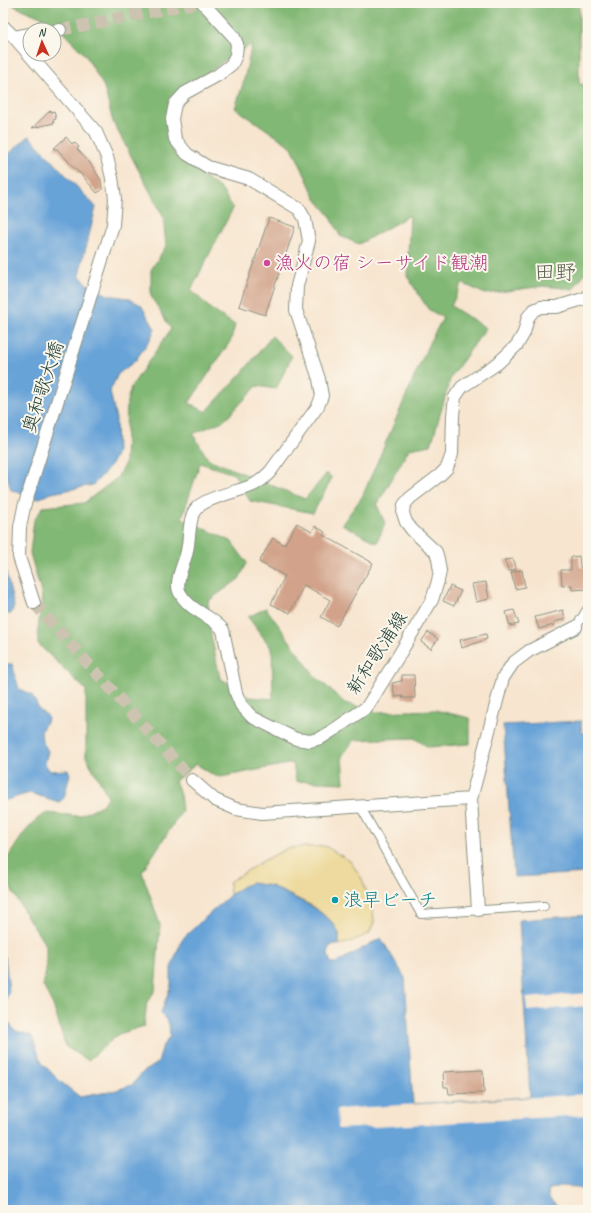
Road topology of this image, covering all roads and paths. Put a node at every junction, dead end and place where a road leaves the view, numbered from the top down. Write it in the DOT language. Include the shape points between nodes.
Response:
graph roads {
  1 [pos="203,3"];
  2 [pos="3,26"];
  3 [pos="22,36"];
  4 [pos="14,37"];
  5 [pos="588,296"];
  6 [pos="34,603"];
  7 [pos="588,608"];
  8 [pos="576,627"];
  9 [pos="192,780"];
  10 [pos="471,799"];
  11 [pos="360,806"];
  12 [pos="544,906"];
  13 [pos="478,910"];
  1 -- 5 [label="main road, 新和歌浦線" via="234,37 237,44 236,55 232,64 218,75 185,93 175,104 172,119 176,139 187,154 208,167 249,179 299,209 305,219 309,241 298,286 296,310 313,359 322,396 318,406 262,481 209,500 200,504 194,511 188,548 178,580 178,591 183,598 198,612 218,623 223,630 236,694 241,706 252,717 296,739 310,741 321,738 367,707 432,600 438,581 440,571 436,552 412,530 403,513 404,505 410,498 447,468 452,454 455,397 462,387 498,363 517,345 524,333 528,317 534,310 562,305"];
  2 -- 4 [label="main road, 奥和歌大橋"];
  3 -- 4 [label="main road"];
  4 -- 6 [label="main road, 奥和歌大橋" via="96,132 107,157 115,198 113,225 24,507 19,557"];
  7 -- 8 [label="street"];
  8 -- 10 [label="main road" via="529,651 513,664 503,678"];
  9 -- 11 [label="main road" via="215,800 236,809 262,813"];
  10 -- 11 [label="main road"];
  10 -- 13 [label="main road"];
  11 -- 13 [label="street" via="421,914"];
  12 -- 13 [label="street"];
}
